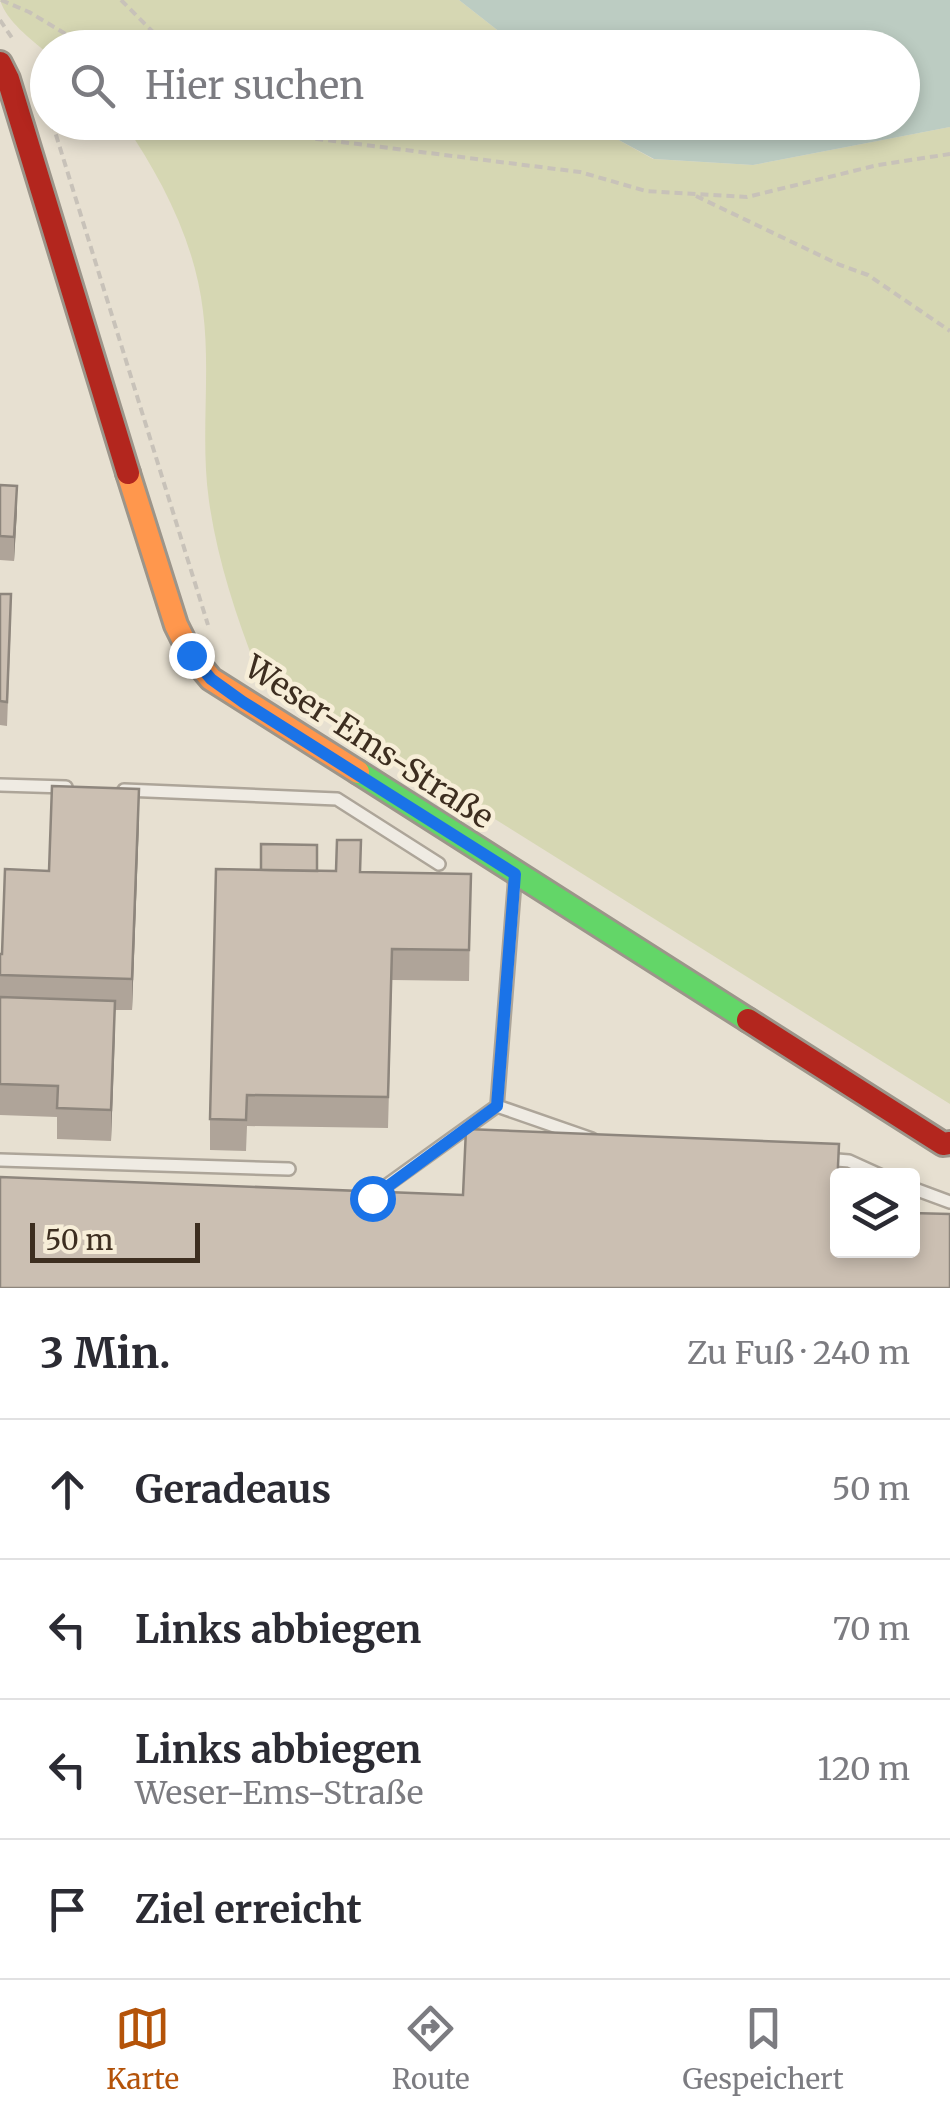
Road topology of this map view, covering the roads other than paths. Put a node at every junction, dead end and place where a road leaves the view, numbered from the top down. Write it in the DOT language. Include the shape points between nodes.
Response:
graph roads {
  1 [pos="0,63"];
  2 [pos="0,785"];
  3 [pos="73,788"];
  4 [pos="109,789"];
  5 [pos="438,864"];
  6 [pos="515,874"];
  7 [pos="497,1106"];
  8 [pos="615,1142"];
  9 [pos="948,1145"];
  10 [pos="810,1158"];
  11 [pos="0,1160"];
  12 [pos="864,1168"];
  13 [pos="289,1169"];
  14 [pos="920,1191"];
  15 [pos="353,1200"];
  16 [pos="950,1202"];
  1 -- 6 [label="street, Weser-Ems-Straße" via="176,625 191,655 243,702"];
  2 -- 3 [label="lane"];
  4 -- 5 [label="lane" via="338,800"];
  6 -- 7 [label="lane"];
  6 -- 9 [label="street, Weser-Ems-Straße"];
  7 -- 8 [label="lane"];
  7 -- 15 [label="lane" via="372,1198"];
  10 -- 12 [label="lane"];
  11 -- 13 [label="lane"];
  14 -- 16 [label="lane"];
}
